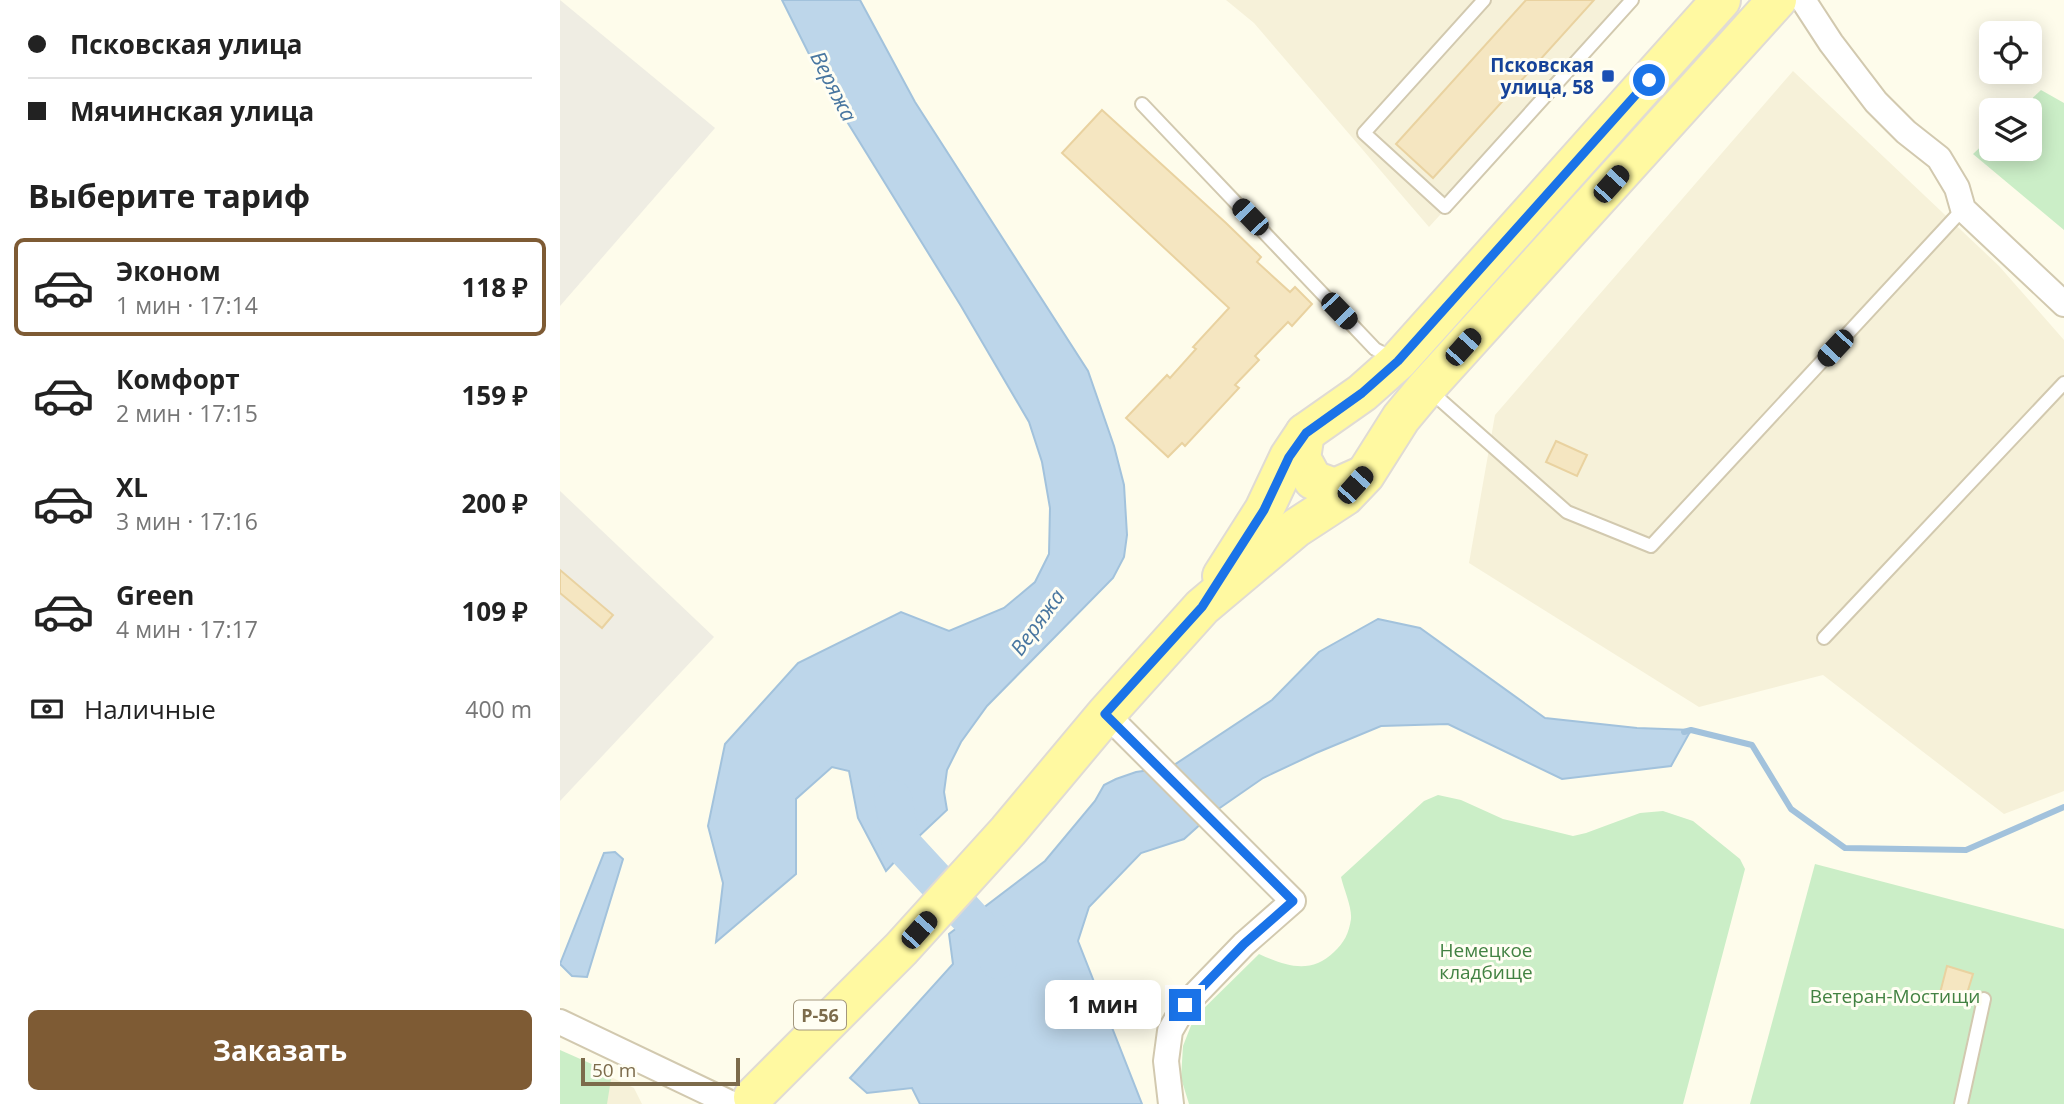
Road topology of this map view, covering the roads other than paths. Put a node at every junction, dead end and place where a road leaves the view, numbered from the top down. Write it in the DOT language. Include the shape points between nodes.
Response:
graph roads {
  1 [pos="1484,0"];
  2 [pos="1632,0"];
  3 [pos="1721,0"];
  4 [pos="1777,0"];
  5 [pos="1803,0"];
  6 [pos="1142,104"];
  7 [pos="1963,209"];
  8 [pos="2064,304"];
  9 [pos="1398,361"];
  10 [pos="2064,383"];
  11 [pos="1426,388"];
  12 [pos="1306,433"];
  13 [pos="1364,475"];
  14 [pos="1202,607"];
  15 [pos="1824,638"];
  16 [pos="1105,714"];
  17 [pos="1984,999"];
  18 [pos="560,1022"];
  19 [pos="744,1102"];
  20 [pos="1171,1104"];
  21 [pos="1961,1104"];
  1 -- 2 [label="lane" via="1364,133 1446,207"];
  3 -- 9 [label="main road, Р-56"];
  4 -- 11 [label="main road"];
  5 -- 7 [label="street" via="1877,102 1939,158"];
  6 -- 9 [label="lane" via="1375,349"];
  7 -- 8 [label="street"];
  7 -- 11 [label="lane" via="1651,545 1567,512"];
  9 -- 12 [label="main road, Р-56"];
  10 -- 15 [label="lane"];
  11 -- 13 [label="main road"];
  12 -- 13 [label="main road" via="1301,458 1313,480 1335,488"];
  12 -- 14 [label="main road, Р-56"];
  13 -- 14 [label="main road" via="1345,496 1296,528"];
  14 -- 16 [label="main road, Р-56"];
  16 -- 19 [label="main road, Р-56"];
  16 -- 20 [label="street" via="1293,901 1185,1005 1170,1031 1166,1061"];
  17 -- 21 [label="lane"];
  18 -- 19 [label="street"];
}
